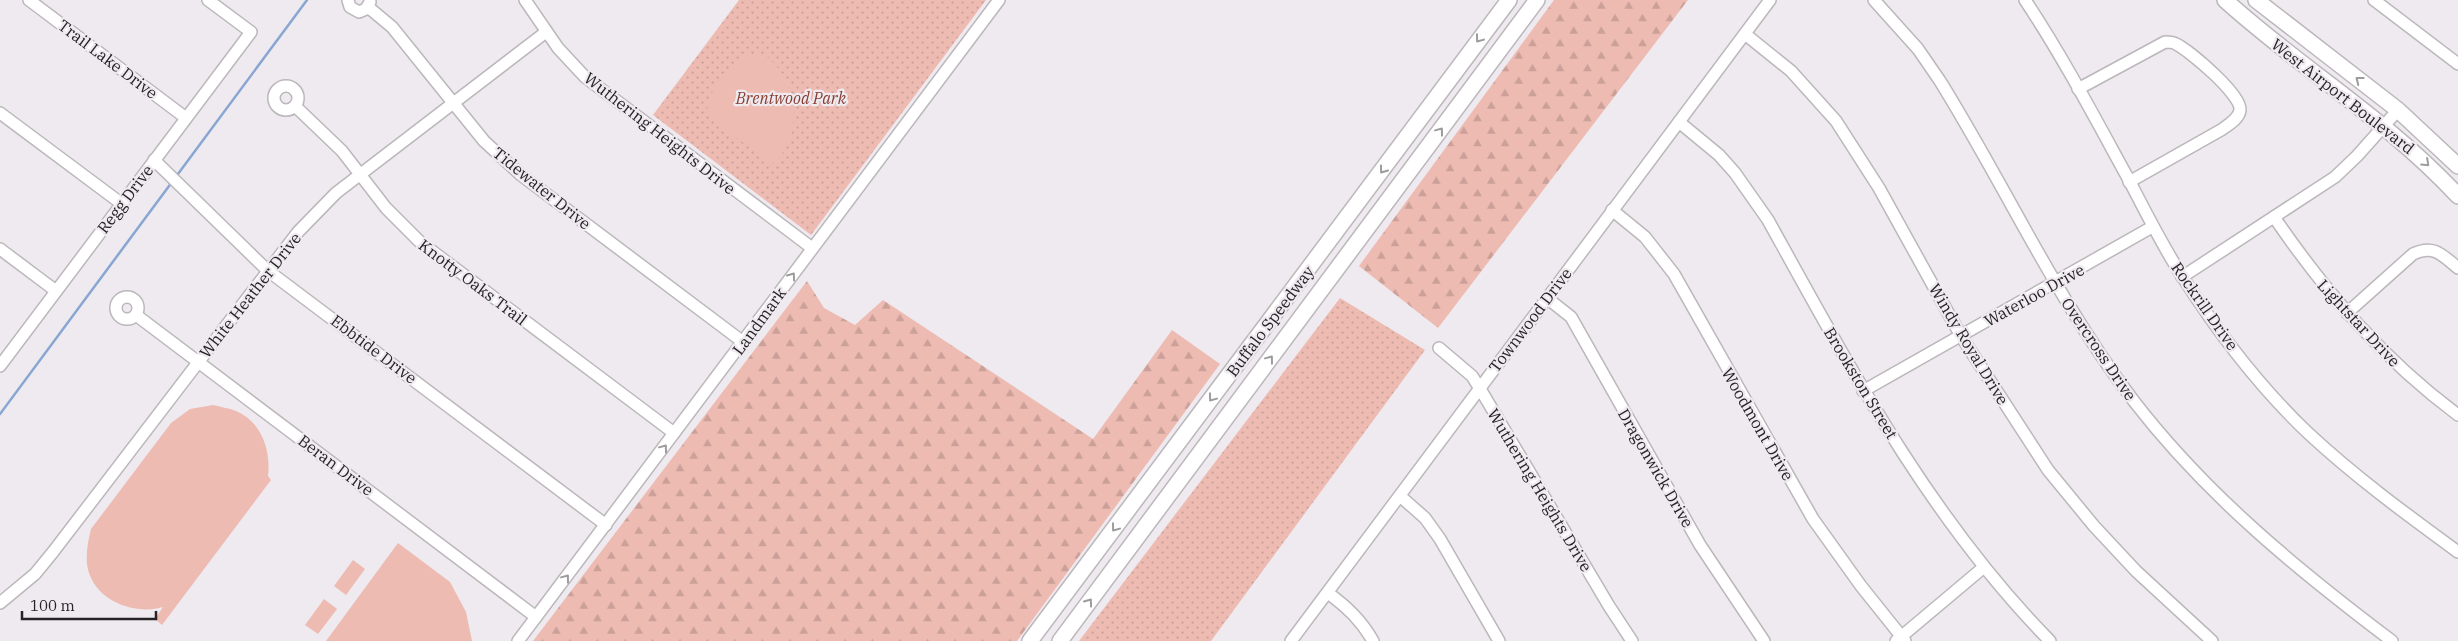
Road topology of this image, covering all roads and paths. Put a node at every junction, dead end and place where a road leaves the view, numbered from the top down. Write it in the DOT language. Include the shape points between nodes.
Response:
graph roads {
  1 [pos="29,0"];
  2 [pos="208,0"];
  3 [pos="348,0"];
  4 [pos="525,0"];
  5 [pos="999,0"];
  6 [pos="1509,0"];
  7 [pos="1536,0"];
  8 [pos="1770,0"];
  9 [pos="1874,0"];
  10 [pos="2026,0"];
  11 [pos="2225,0"];
  12 [pos="2256,0"];
  13 [pos="2374,0"];
  14 [pos="369,3"];
  15 [pos="546,32"];
  16 [pos="1745,34"];
  17 [pos="2458,64"];
  18 [pos="2078,89"];
  19 [pos="1438,94"];
  20 [pos="452,104"];
  21 [pos="295,106"];
  22 [pos="1457,109"];
  23 [pos="2398,110"];
  24 [pos="0,113"];
  25 [pos="186,118"];
  26 [pos="1679,122"];
  27 [pos="2383,126"];
  28 [pos="154,160"];
  29 [pos="2458,166"];
  30 [pos="360,174"];
  31 [pos="2130,182"];
  32 [pos="2458,196"];
  33 [pos="122,204"];
  34 [pos="1353,210"];
  35 [pos="1612,210"];
  36 [pos="2274,217"];
  37 [pos="1372,224"];
  38 [pos="2152,227"];
  39 [pos="812,248"];
  40 [pos="0,249"];
  41 [pos="2458,268"];
  42 [pos="267,270"];
  43 [pos="2182,277"];
  44 [pos="2055,283"];
  45 [pos="56,291"];
  46 [pos="1547,298"];
  47 [pos="2347,313"];
  48 [pos="136,315"];
  49 [pos="1265,327"];
  50 [pos="1961,336"];
  51 [pos="1284,341"];
  52 [pos="743,342"];
  53 [pos="1439,348"];
  54 [pos="198,362"];
  55 [pos="0,366"];
  56 [pos="1479,387"];
  57 [pos="1862,391"];
  58 [pos="2458,414"];
  59 [pos="674,433"];
  60 [pos="1179,443"];
  61 [pos="1198,457"];
  62 [pos="1400,496"];
  63 [pos="606,525"];
  64 [pos="2458,552"];
  65 [pos="1092,559"];
  66 [pos="1984,567"];
  67 [pos="1111,573"];
  68 [pos="1328,593"];
  69 [pos="0,602"];
  70 [pos="536,617"];
  71 [pos="1900,640"];
  72 [pos="518,641"];
  73 [pos="1030,641"];
  74 [pos="1060,641"];
  75 [pos="1291,641"];
  76 [pos="1373,641"];
  77 [pos="1499,641"];
  78 [pos="1632,641"];
  79 [pos="1764,641"];
  80 [pos="2050,641"];
  81 [pos="2212,641"];
  82 [pos="2392,641"];
  1 -- 25 [label="street, Trail Lake Drive"];
  2 -- 25 [label="street, Regg Drive" via="251,32"];
  3 -- 14 [label="street, Tidewater Drive" via="356,11 363,11"];
  4 -- 15 [label="street, Wuthering Heights Drive"];
  5 -- 39 [label="street, Landmark"];
  6 -- 19 [label="main road, Buffalo Speedway, one-way"];
  7 -- 22 [label="main road, Buffalo Speedway"];
  8 -- 16 [label="street, Townwood Drive"];
  9 -- 44 [label="street, Overcross Drive" via="1918,49 1940,81"];
  10 -- 18 [label="street, Rockrill Drive"];
  11 -- 27 [label="main road, West Airport Boulevard"];
  23 -- 12 [label="main road, West Airport Boulevard, one-way"];
  13 -- 17 [label="street"];
  14 -- 20 [label="street, Tidewater Drive" via="392,27"];
  15 -- 20 [label="street, White Heather Drive"];
  15 -- 39 [label="street, Wuthering Heights Drive" via="572,64 598,88"];
  16 -- 26 [label="street, Townwood Drive"];
  16 -- 50 [label="street, Windy Royal Drive" via="1791,71 1836,121 1879,188"];
  18 -- 31 [label="street, Rockrill Drive"];
  18 -- 31 [label="street" via="2165,42 2175,43 2239,101 2240,112 2221,130"];
  19 -- 22 [label="main road"];
  19 -- 34 [label="main road, Buffalo Speedway, one-way"];
  20 -- 30 [label="street, White Heather Drive"];
  20 -- 52 [label="street, Tidewater Drive" via="484,141 521,175"];
  21 -- 30 [label="street, Knotty Oaks Trail" via="319,127"];
  37 -- 22 [label="main road, Buffalo Speedway, one-way"];
  23 -- 27 [label="street"];
  23 -- 29 [label="main road, West Airport Boulevard"];
  24 -- 33 [label="street"];
  25 -- 28 [label="street, Regg Drive"];
  26 -- 35 [label="street, Townwood Drive"];
  26 -- 57 [label="street, Brookston Street" via="1719,155 1751,194"];
  27 -- 32 [label="main road, West Airport Boulevard, one-way"];
  27 -- 36 [label="street" via="2340,172"];
  28 -- 33 [label="street, Regg Drive"];
  28 -- 42 [label="street, Ebbtide Drive"];
  30 -- 42 [label="street, White Heather Drive" via="336,193 298,232"];
  30 -- 59 [label="street, Knotty Oaks Trail" via="386,208 420,242"];
  31 -- 38 [label="street, Rockrill Drive"];
  33 -- 45 [label="street, Regg Drive"];
  34 -- 37 [label="main road"];
  34 -- 49 [label="main road, Buffalo Speedway"];
  35 -- 46 [label="street, Townwood Drive"];
  35 -- 71 [label="street, Woodmont Drive" via="1645,237 1674,274 1813,519"];
  36 -- 43 [label="street"];
  36 -- 47 [label="street, Lightstar Drive" via="2304,261"];
  37 -- 51 [label="main road, Buffalo Speedway"];
  38 -- 43 [label="street, Rockrill Drive"];
  38 -- 44 [label="street, Waterloo Drive"];
  52 -- 39 [label="street, Landmark, one-way"];
  40 -- 45 [label="street"];
  41 -- 47 [label="street" via="2438,253 2422,250 2413,254"];
  42 -- 54 [label="street, White Heather Drive"];
  42 -- 63 [label="street, Ebbtide Drive"];
  43 -- 64 [label="street, Rockrill Drive" via="2249,367 2307,432 2386,499"];
  44 -- 50 [label="street, Waterloo Drive"];
  44 -- 82 [label="street, Overcross Drive" via="2133,400 2178,454 2244,522"];
  45 -- 55 [label="street, Regg Drive"];
  46 -- 56 [label="street, Townwood Drive"];
  46 -- 79 [label="street, Dragonwick Drive" via="1571,317 1700,545"];
  47 -- 58 [label="street, Lightstar Drive" via="2415,382"];
  48 -- 54 [label="street, Beran Drive"];
  49 -- 51 [label="main road"];
  49 -- 60 [label="main road, Buffalo Speedway, one-way"];
  50 -- 57 [label="street, Waterloo Drive"];
  50 -- 81 [label="street, Windy Royal Drive" via="2059,484 2136,571"];
  61 -- 51 [label="main road, Buffalo Speedway, one-way"];
  52 -- 59 [label="street, Landmark"];
  53 -- 56 [label="street, Wuthering Heights Drive" via="1472,376"];
  54 -- 69 [label="street, White Heather Drive" via="54,552 35,574"];
  54 -- 70 [label="street, Beran Drive"];
  56 -- 62 [label="street, Townwood Drive"];
  56 -- 78 [label="street, Wuthering Heights Drive"];
  57 -- 66 [label="street, Brookston Street" via="1948,521"];
  63 -- 59 [label="street, Landmark, one-way"];
  60 -- 61 [label="main road"];
  60 -- 65 [label="main road, Buffalo Speedway, one-way"];
  61 -- 67 [label="main road, Buffalo Speedway"];
  62 -- 68 [label="street, Townwood Drive"];
  62 -- 77 [label="street" via="1425,518 1440,539"];
  70 -- 63 [label="street, Landmark, one-way"];
  65 -- 67 [label="main road"];
  65 -- 73 [label="main road, Buffalo Speedway"];
  66 -- 71 [label="street"];
  66 -- 80 [label="street, Brookston Street"];
  74 -- 67 [label="main road, Buffalo Speedway, one-way"];
  68 -- 75 [label="street, Townwood Drive"];
  68 -- 76 [label="street" via="1350,609"];
  70 -- 72 [label="street, Landmark"];
}
